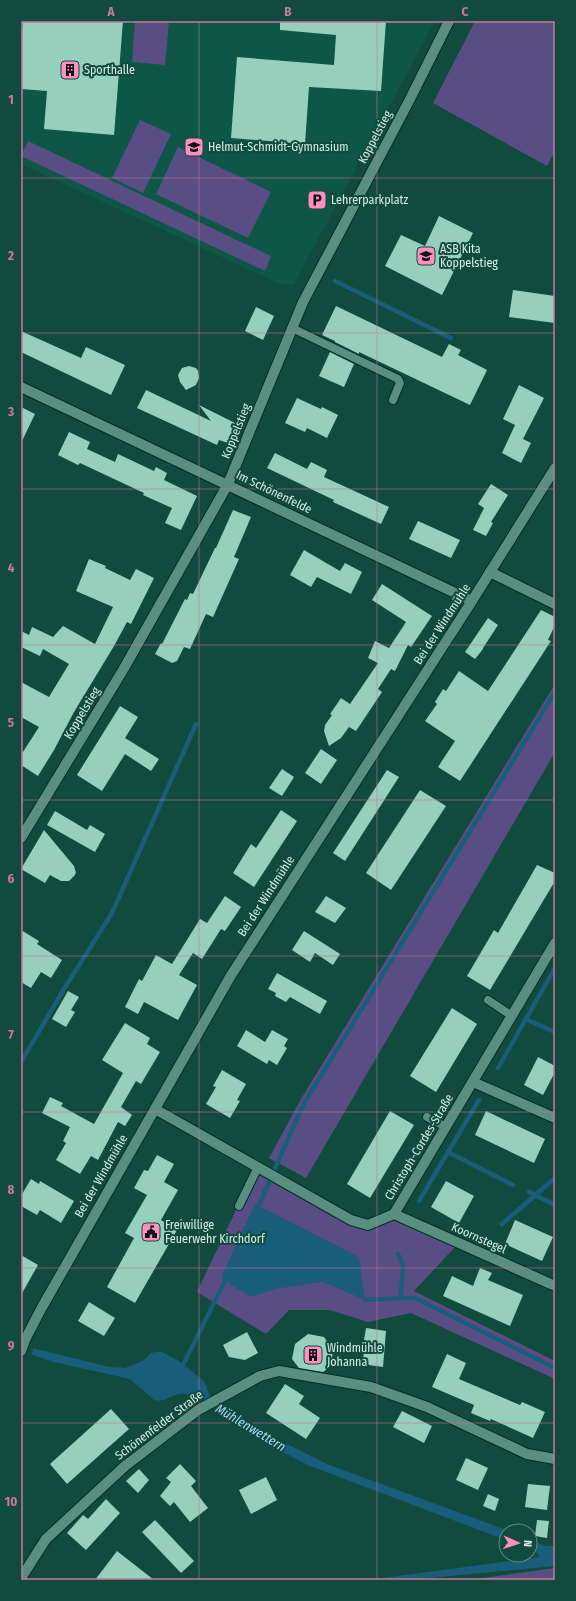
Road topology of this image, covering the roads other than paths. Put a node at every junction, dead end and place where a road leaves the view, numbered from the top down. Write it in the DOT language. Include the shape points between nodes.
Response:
graph roads {
  1 [pos="449,21"];
  2 [pos="292,328"];
  3 [pos="21,387"];
  4 [pos="394,400"];
  5 [pos="555,468"];
  6 [pos="228,484"];
  7 [pos="490,572"];
  8 [pos="472,601"];
  9 [pos="555,604"];
  10 [pos="21,838"];
  11 [pos="554,946"];
  12 [pos="488,1000"];
  13 [pos="512,1016"];
  14 [pos="473,1082"];
  15 [pos="155,1109"];
  16 [pos="427,1117"];
  17 [pos="555,1118"];
  18 [pos="446,1127"];
  19 [pos="258,1167"];
  20 [pos="239,1206"];
  21 [pos="394,1214"];
  22 [pos="553,1286"];
  23 [pos="21,1351"];
  24 [pos="555,1458"];
  25 [pos="22,1579"];
  1 -- 2 [label="street, Koppelstieg" via="321,266"];
  2 -- 4 [label="lane" via="398,380 400,383"];
  2 -- 6 [label="street, Koppelstieg"];
  3 -- 6 [label="street, Im Schönenfelde"];
  5 -- 7 [label="street, Bei der Windmühle"];
  6 -- 8 [label="street, Im Schönenfelde"];
  6 -- 10 [label="street, Koppelstieg" via="123,670"];
  7 -- 8 [label="street, Bei der Windmühle"];
  7 -- 9 [label="street"];
  8 -- 15 [label="street, Bei der Windmühle" via="230,977"];
  11 -- 13 [label="street, Christoph-Cordes-Straße"];
  12 -- 13 [label="lane"];
  13 -- 14 [label="street, Christoph-Cordes-Straße"];
  14 -- 17 [label="street"];
  14 -- 18 [label="street, Christoph-Cordes-Straße"];
  15 -- 19 [label="street, Christoph-Cordes-Straße"];
  15 -- 23 [label="street, Bei der Windmühle" via="40,1309"];
  16 -- 18 [label="lane"];
  18 -- 21 [label="street, Christoph-Cordes-Straße"];
  19 -- 20 [label="lane"];
  19 -- 21 [label="street, Christoph-Cordes-Straße" via="351,1220 368,1225"];
  21 -- 22 [label="street, Koornstegel"];
  24 -- 25 [label="street, Schönenfelder Straße" via="527,1454 427,1407 371,1387 279,1371 260,1376 198,1410 125,1466 46,1540"];
}
